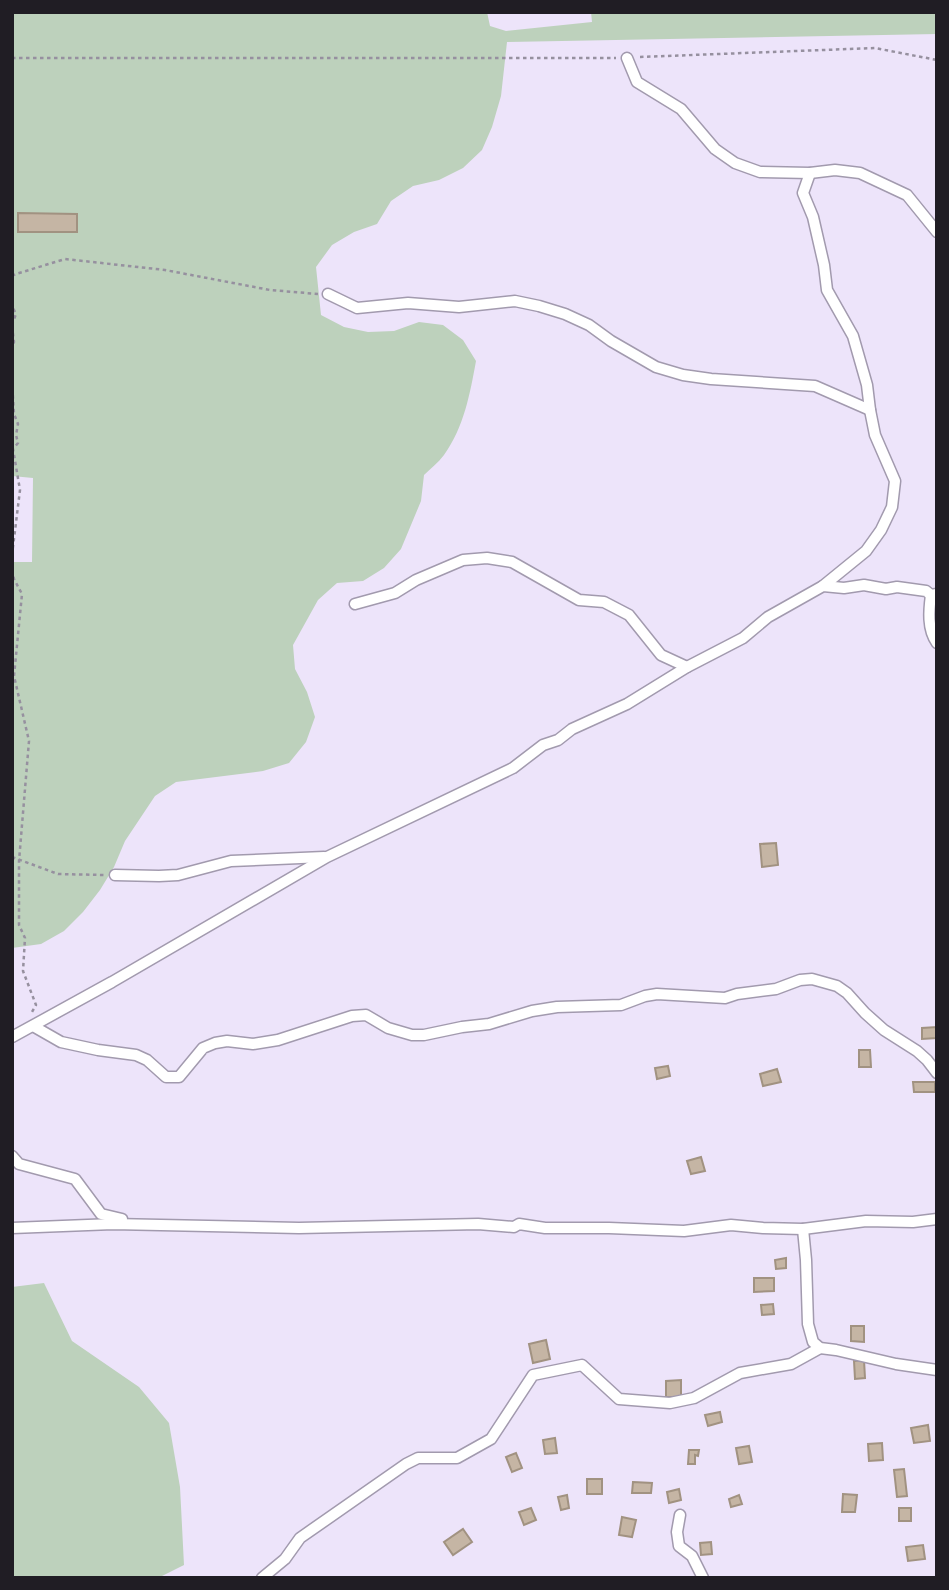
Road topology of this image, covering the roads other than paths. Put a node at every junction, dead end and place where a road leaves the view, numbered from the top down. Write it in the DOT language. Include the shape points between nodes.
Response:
graph roads {
  1 [pos="627,58"];
  2 [pos="810,173"];
  3 [pos="937,232"];
  4 [pos="328,294"];
  5 [pos="870,410"];
  6 [pos="823,586"];
  7 [pos="934,594"];
  8 [pos="355,604"];
  9 [pos="937,643"];
  10 [pos="687,667"];
  11 [pos="327,857"];
  12 [pos="115,875"];
  13 [pos="33,1026"];
  14 [pos="12,1037"];
  15 [pos="937,1073"];
  16 [pos="12,1156"];
  17 [pos="937,1219"];
  18 [pos="126,1224"];
  19 [pos="12,1228"];
  20 [pos="803,1229"];
  21 [pos="820,1348"];
  22 [pos="937,1370"];
  23 [pos="680,1515"];
  24 [pos="262,1578"];
  25 [pos="703,1578"];
  1 -- 2 [label="street" via="637,82 681,109 715,149 735,163 760,172"];
  2 -- 3 [label="street" via="860,173 907,194"];
  2 -- 5 [label="street" via="803,193 813,217 827,290 853,335"];
  4 -- 5 [label="street" via="357,308 408,303 539,306 589,325 656,367 710,379 815,386"];
  5 -- 6 [label="street" via="875,435 895,481 892,507 866,551"];
  6 -- 7 [label="street" via="897,587"];
  6 -- 10 [label="street" via="768,617 743,638"];
  7 -- 9 [label="street" via="928,612"];
  8 -- 10 [label="street" via="395,593 463,560 512,562 579,600 604,602 629,615 661,655"];
  10 -- 11 [label="street" via="626,704 542,745 513,768"];
  11 -- 12 [label="street" via="232,861 178,875"];
  11 -- 13 [label="street"];
  13 -- 14 [label="street"];
  13 -- 15 [label="street" via="61,1042 136,1055 166,1077 178,1077 203,1048 215,1043 278,1040 352,1016 366,1015 388,1028 424,1035 557,1007 621,1004 657,994 725,998 812,979 847,993"];
  16 -- 18 [label="street" via="19,1164 75,1179 101,1214"];
  17 -- 20 [label="street"];
  18 -- 19 [label="street"];
  18 -- 20 [label="street"];
  20 -- 21 [label="street" via="808,1324 813,1342"];
  21 -- 22 [label="street"];
  21 -- 24 [label="street" via="792,1364 740,1373 694,1398 670,1403 618,1399 582,1365 533,1375 491,1439 457,1458 418,1458 406,1464 300,1538 285,1559"];
  23 -- 25 [label="street" via="679,1546 692,1556"];
}
